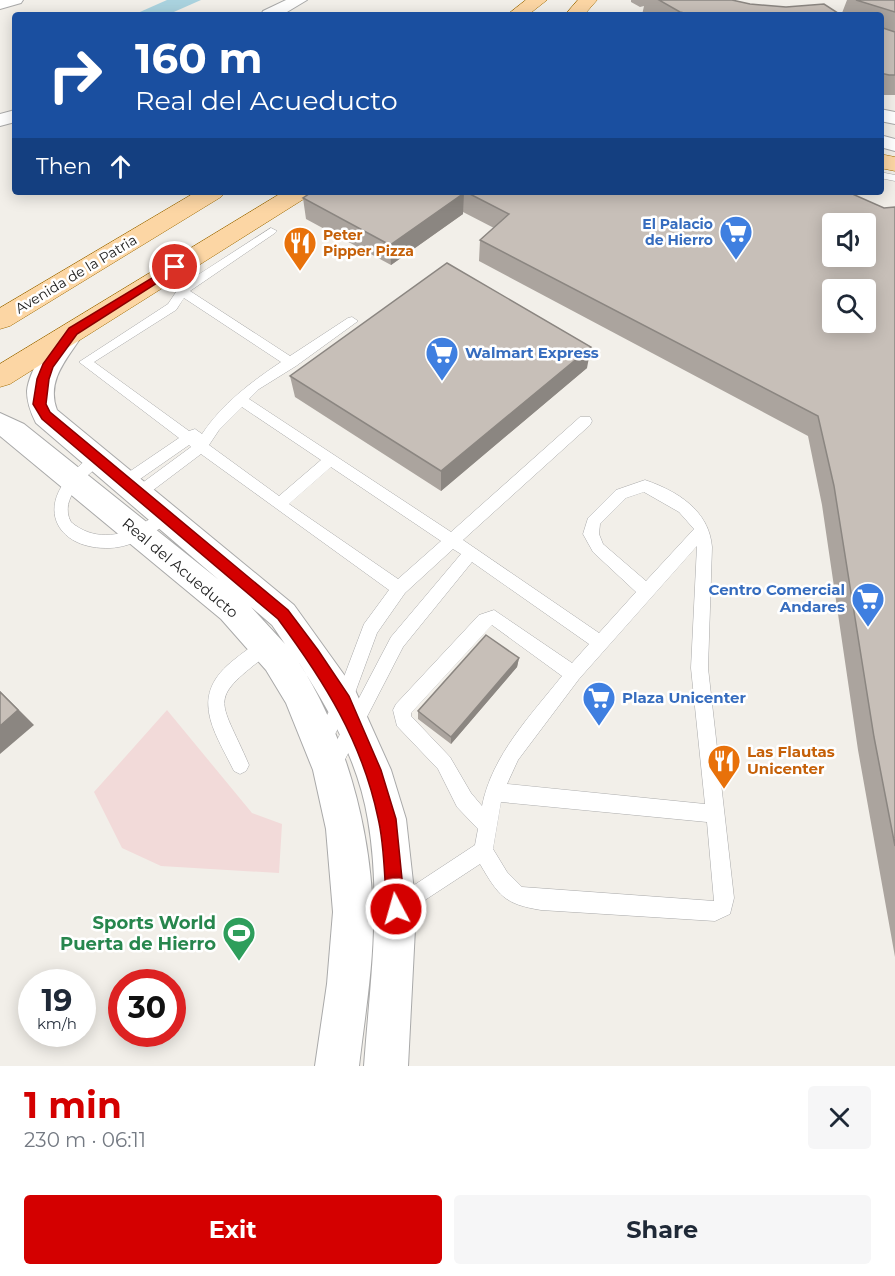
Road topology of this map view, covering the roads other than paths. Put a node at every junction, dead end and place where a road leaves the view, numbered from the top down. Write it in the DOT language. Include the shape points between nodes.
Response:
graph roads {
  1 [pos="15,0"];
  2 [pos="299,0"];
  3 [pos="588,0"];
  4 [pos="0,4"];
  5 [pos="560,9"];
  6 [pos="275,12"];
  7 [pos="538,12"];
  8 [pos="208,195"];
  9 [pos="297,197"];
  10 [pos="271,231"];
  11 [pos="160,276"];
  12 [pos="183,290"];
  13 [pos="0,320"];
  14 [pos="352,321"];
  15 [pos="73,331"];
  16 [pos="291,363"];
  17 [pos="0,377"];
  18 [pos="240,399"];
  19 [pos="585,421"];
  20 [pos="0,423"];
  21 [pos="214,426"];
  22 [pos="187,437"];
  23 [pos="200,447"];
  24 [pos="98,458"];
  25 [pos="331,459"];
  26 [pos="74,481"];
  27 [pos="132,487"];
  28 [pos="279,504"];
  29 [pos="167,516"];
  30 [pos="702,530"];
  31 [pos="138,533"];
  32 [pos="452,540"];
  33 [pos="471,553"];
  34 [pos="399,588"];
  35 [pos="647,591"];
  36 [pos="602,643"];
  37 [pos="266,646"];
  38 [pos="573,674"];
  39 [pos="348,712"];
  40 [pos="326,756"];
  41 [pos="240,765"];
  42 [pos="494,792"];
  43 [pos="716,814"];
  44 [pos="486,824"];
  45 [pos="483,851"];
  46 [pos="396,909"];
  47 [pos="353,912"];
  48 [pos="337,1066"];
  49 [pos="386,1066"];
  1 -- 4 [label="street"];
  2 -- 6 [label="street"];
  3 -- 5 [label="main road"];
  5 -- 7 [label="main road"];
  8 -- 13 [label="main road, Avenida de la Patria"];
  9 -- 11 [label="main road"];
  10 -- 12 [label="lane"];
  11 -- 12 [label="lane"];
  11 -- 15 [label="main road"];
  12 -- 16 [label="lane"];
  12 -- 22 [label="lane" via="172,307 85,362"];
  14 -- 16 [label="lane"];
  15 -- 17 [label="main road"];
  15 -- 24 [label="street, Real del Acueducto" via="47,366 39,404 46,416"];
  16 -- 18 [label="lane" via="271,373"];
  18 -- 21 [label="lane"];
  18 -- 25 [label="lane"];
  19 -- 32 [label="lane"];
  20 -- 26 [label="street, Real del Acueducto"];
  21 -- 22 [label="lane"];
  21 -- 23 [label="lane"];
  22 -- 23 [label="lane"];
  22 -- 27 [label="lane"];
  23 -- 27 [label="lane"];
  23 -- 28 [label="lane"];
  24 -- 26 [label="lane"];
  24 -- 27 [label="street, Real del Acueducto"];
  25 -- 28 [label="lane"];
  25 -- 32 [label="lane"];
  26 -- 31 [label="street, Real del Acueducto"];
  27 -- 29 [label="street, Real del Acueducto"];
  28 -- 34 [label="lane"];
  29 -- 31 [label="lane"];
  29 -- 39 [label="street, Real del Acueducto" via="283,615"];
  30 -- 35 [label="lane"];
  30 -- 35 [label="lane" via="687,510 645,486 621,494 593,522 591,534 598,548"];
  30 -- 43 [label="lane" via="700,663 704,730"];
  31 -- 37 [label="street, Real del Acueducto" via="232,609"];
  32 -- 33 [label="lane"];
  32 -- 34 [label="lane"];
  33 -- 36 [label="lane"];
  33 -- 39 [label="lane" via="396,642"];
  34 -- 39 [label="lane" via="370,629"];
  35 -- 36 [label="lane"];
  36 -- 38 [label="lane"];
  37 -- 40 [label="street, Real del Acueducto" via="300,694"];
  37 -- 41 [label="lane" via="221,682 216,701 219,720"];
  38 -- 42 [label="lane" via="512,754"];
  38 -- 44 [label="lane" via="494,617 485,621 402,710 403,720 444,763 464,800"];
  39 -- 40 [label="lane"];
  39 -- 40 [label="lane"];
  39 -- 46 [label="street, Real del Acueducto" via="373,770 387,819"];
  40 -- 47 [label="street, Real del Acueducto" via="345,829"];
  42 -- 43 [label="lane"];
  42 -- 44 [label="lane"];
  43 -- 45 [label="lane" via="724,898 723,907 715,911 517,896 500,879"];
  44 -- 45 [label="lane"];
  45 -- 46 [label="lane"];
  46 -- 47 [label="lane"];
  46 -- 49 [label="street, Real del Acueducto"];
  47 -- 48 [label="street, Real del Acueducto"];
}
